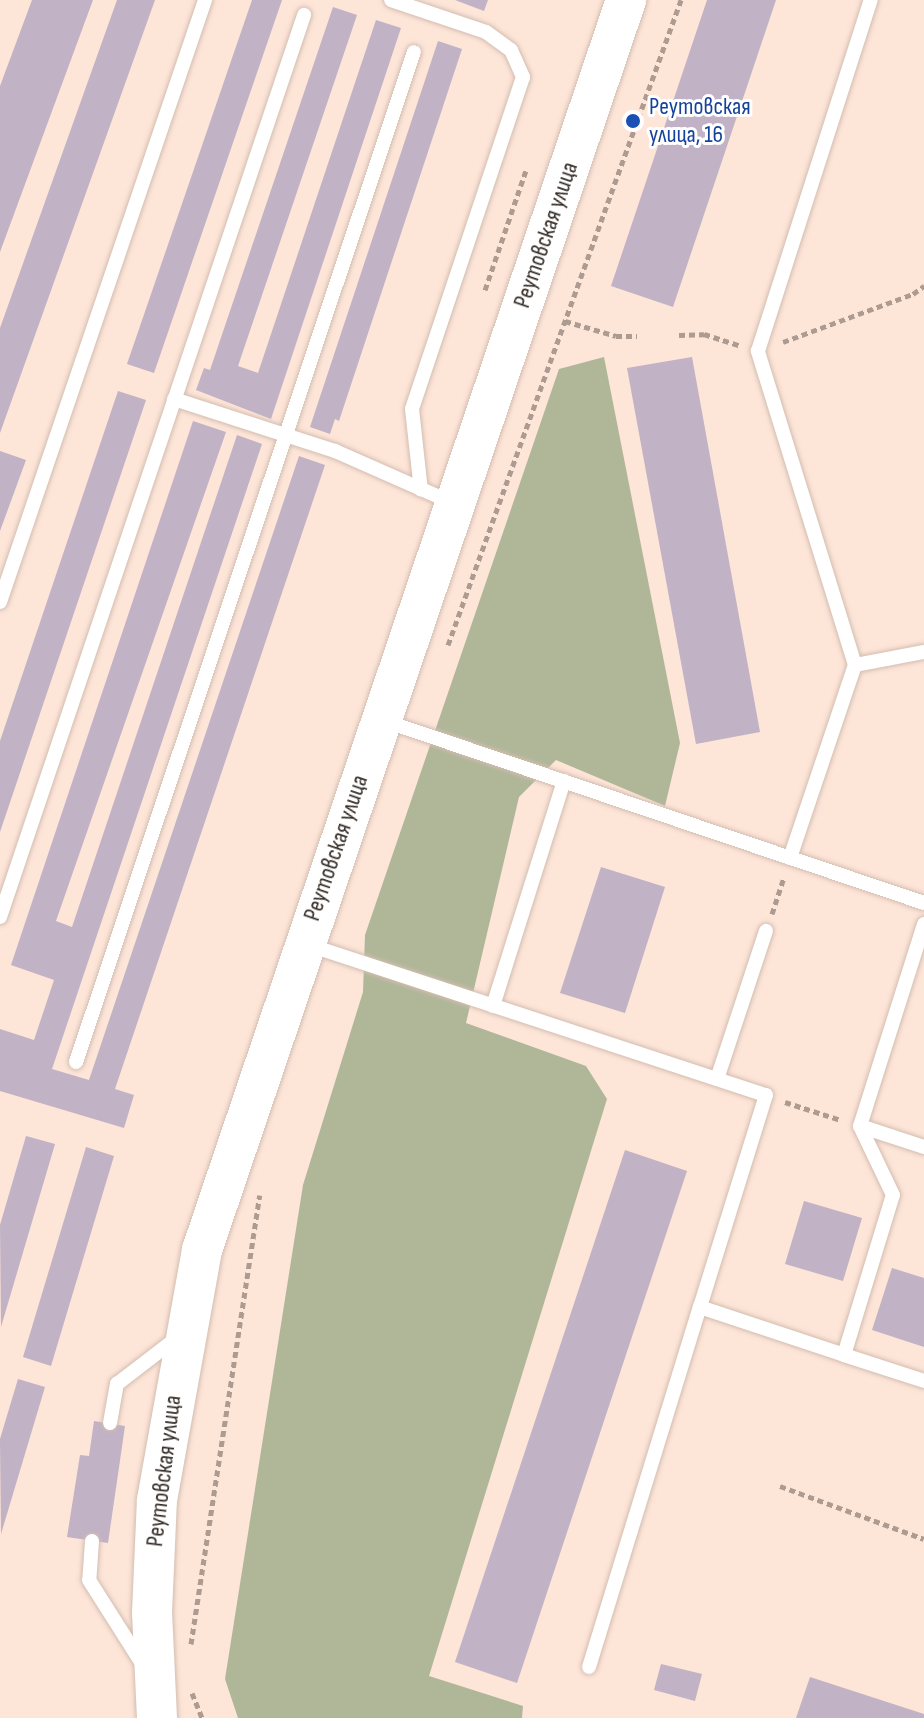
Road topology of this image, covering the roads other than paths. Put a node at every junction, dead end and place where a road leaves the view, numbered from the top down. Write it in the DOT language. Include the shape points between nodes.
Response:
graph roads {
  1 [pos="205,0"];
  2 [pos="391,0"];
  3 [pos="626,0"];
  4 [pos="871,0"];
  5 [pos="304,15"];
  6 [pos="414,52"];
  7 [pos="174,399"];
  8 [pos="287,437"];
  9 [pos="438,496"];
  10 [pos="0,602"];
  11 [pos="924,652"];
  12 [pos="855,665"];
  13 [pos="380,719"];
  14 [pos="564,781"];
  15 [pos="790,858"];
  16 [pos="924,903"];
  17 [pos="0,917"];
  18 [pos="924,924"];
  19 [pos="766,931"];
  20 [pos="303,943"];
  21 [pos="493,1006"];
  22 [pos="76,1062"];
  23 [pos="717,1079"];
  24 [pos="860,1126"];
  25 [pos="924,1147"];
  26 [pos="700,1307"];
  27 [pos="184,1332"];
  28 [pos="844,1355"];
  29 [pos="924,1381"];
  30 [pos="110,1423"];
  31 [pos="92,1541"];
  32 [pos="589,1667"];
  33 [pos="168,1697"];
  1 -- 10 [label="lane"];
  2 -- 9 [label="lane" via="486,32 511,50 523,77 412,409"];
  3 -- 9 [label="street, Реутовская улица"];
  4 -- 12 [label="lane" via="758,351"];
  5 -- 7 [label="lane"];
  6 -- 8 [label="lane"];
  7 -- 8 [label="lane"];
  7 -- 17 [label="lane"];
  8 -- 9 [label="lane"];
  8 -- 22 [label="lane"];
  9 -- 13 [label="street, Реутовская улица"];
  11 -- 12 [label="lane"];
  12 -- 15 [label="lane"];
  13 -- 14 [label="lane"];
  13 -- 20 [label="street, Реутовская улица"];
  14 -- 15 [label="lane"];
  14 -- 21 [label="lane"];
  15 -- 16 [label="lane"];
  18 -- 24 [label="lane"];
  19 -- 23 [label="lane"];
  20 -- 21 [label="lane"];
  20 -- 27 [label="street, Реутовская улица" via="216,1201"];
  21 -- 23 [label="lane"];
  23 -- 26 [label="lane" via="766,1095"];
  24 -- 25 [label="lane"];
  24 -- 28 [label="lane" via="893,1195"];
  26 -- 28 [label="lane"];
  26 -- 32 [label="lane"];
  27 -- 30 [label="lane" via="117,1384"];
  27 -- 33 [label="street, Реутовская улица" via="157,1500"];
  28 -- 29 [label="lane"];
  31 -- 33 [label="lane" via="89,1580"];
}
